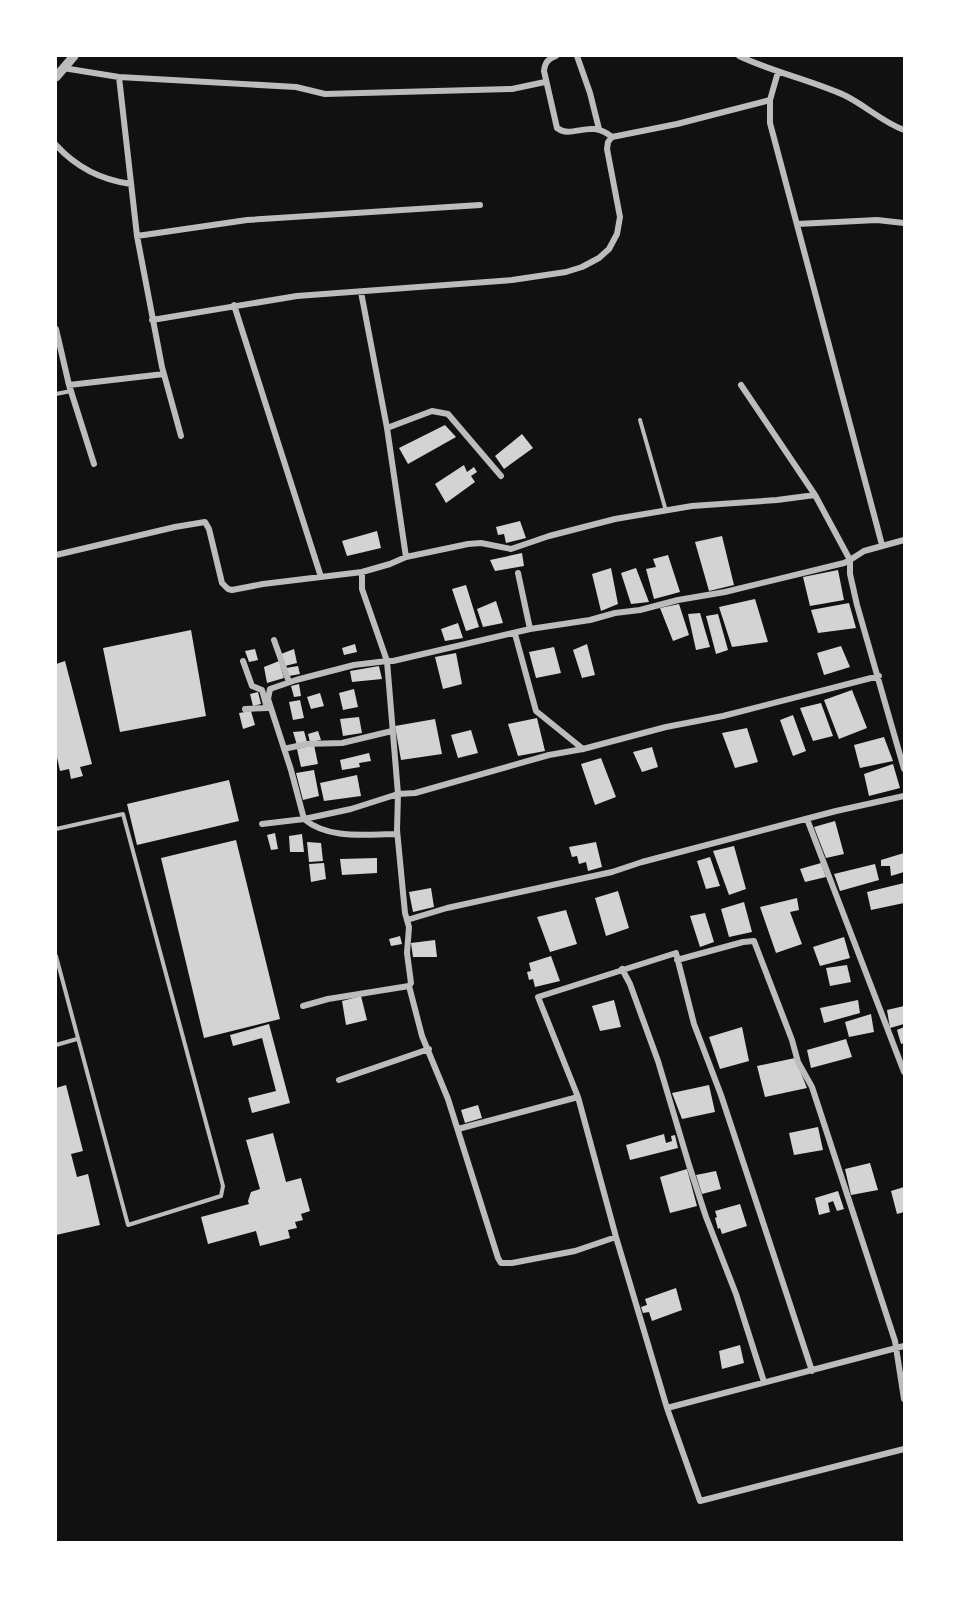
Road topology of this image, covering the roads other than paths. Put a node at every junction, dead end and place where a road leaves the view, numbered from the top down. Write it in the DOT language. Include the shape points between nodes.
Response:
graph roads {
  1 [pos="74,56"];
  2 [pos="556,56"];
  3 [pos="577,56"];
  4 [pos="739,56"];
  5 [pos="63,68"];
  6 [pos="778,72"];
  7 [pos="56,77"];
  8 [pos="119,77"];
  9 [pos="545,82"];
  10 [pos="770,100"];
  11 [pos="599,129"];
  12 [pos="904,130"];
  13 [pos="612,137"];
  14 [pos="56,145"];
  15 [pos="131,184"];
  16 [pos="480,205"];
  17 [pos="904,223"];
  18 [pos="797,224"];
  19 [pos="137,236"];
  20 [pos="361,292"];
  21 [pos="234,305"];
  22 [pos="152,320"];
  23 [pos="56,329"];
  24 [pos="164,374"];
  25 [pos="741,385"];
  26 [pos="70,388"];
  27 [pos="56,394"];
  28 [pos="640,420"];
  29 [pos="387,428"];
  30 [pos="181,436"];
  31 [pos="94,464"];
  32 [pos="501,476"];
  33 [pos="815,495"];
  34 [pos="666,512"];
  35 [pos="904,540"];
  36 [pos="882,545"];
  37 [pos="56,555"];
  38 [pos="406,557"];
  39 [pos="850,560"];
  40 [pos="362,572"];
  41 [pos="518,573"];
  42 [pos="321,577"];
  43 [pos="530,629"];
  44 [pos="515,634"];
  45 [pos="274,640"];
  46 [pos="243,661"];
  47 [pos="387,661"];
  48 [pos="879,676"];
  49 [pos="289,682"];
  50 [pos="270,689"];
  51 [pos="262,690"];
  52 [pos="269,708"];
  53 [pos="245,709"];
  54 [pos="392,731"];
  55 [pos="284,749"];
  56 [pos="583,749"];
  57 [pos="904,769"];
  58 [pos="398,794"];
  59 [pos="904,796"];
  60 [pos="304,819"];
  61 [pos="807,819"];
  62 [pos="262,824"];
  63 [pos="56,829"];
  64 [pos="397,834"];
  65 [pos="407,920"];
  66 [pos="56,956"];
  67 [pos="677,960"];
  68 [pos="622,969"];
  69 [pos="409,986"];
  70 [pos="303,1006"];
  71 [pos="77,1039"];
  72 [pos="56,1045"];
  73 [pos="429,1049"];
  74 [pos="904,1071"];
  75 [pos="339,1080"];
  76 [pos="578,1096"];
  77 [pos="458,1129"];
  78 [pos="616,1237"];
  79 [pos="904,1346"];
  80 [pos="897,1348"];
  81 [pos="812,1371"];
  82 [pos="764,1382"];
  83 [pos="904,1399"];
  84 [pos="667,1408"];
  85 [pos="904,1449"];
  1 -- 5 [label="street"];
  2 -- 9 [label="street" via="545,64"];
  3 -- 11 [label="street"];
  4 -- 6 [label="street"];
  5 -- 7 [label="street"];
  5 -- 8 [label="street"];
  6 -- 10 [label="street"];
  6 -- 12 [label="street" via="845,96"];
  8 -- 9 [label="street" via="296,87 325,94 512,89"];
  8 -- 15 [label="street"];
  9 -- 11 [label="street" via="557,128 567,132"];
  10 -- 13 [label="street"];
  10 -- 18 [label="street" via="770,123"];
  11 -- 13 [label="street"];
  13 -- 20 [label="street" via="607,149 620,218 617,234 599,258 566,272 512,280"];
  14 -- 15 [label="street" via="98,176"];
  15 -- 19 [label="street"];
  16 -- 19 [label="street" via="247,220"];
  17 -- 18 [label="street" via="877,220"];
  18 -- 36 [label="street"];
  19 -- 22 [label="street"];
  20 -- 21 [label="street"];
  20 -- 29 [label="street"];
  21 -- 22 [label="street"];
  21 -- 42 [label="street"];
  22 -- 24 [label="street"];
  23 -- 26 [label="street"];
  24 -- 26 [label="street"];
  24 -- 30 [label="street"];
  25 -- 33 [label="street"];
  26 -- 27 [label="lane"];
  26 -- 31 [label="street"];
  28 -- 34 [label="lane"];
  29 -- 32 [label="street" via="432,411 448,414"];
  29 -- 38 [label="street"];
  33 -- 34 [label="street"];
  33 -- 39 [label="street"];
  34 -- 38 [label="street" via="615,519 512,549 481,543"];
  35 -- 36 [label="street"];
  36 -- 39 [label="street"];
  37 -- 42 [label="street" via="205,522 222,583 228,589"];
  38 -- 40 [label="street"];
  39 -- 43 [label="street" via="725,592"];
  39 -- 48 [label="street" via="857,605"];
  40 -- 42 [label="street"];
  40 -- 47 [label="street" via="362,589"];
  41 -- 43 [label="street"];
  43 -- 44 [label="street"];
  44 -- 47 [label="street"];
  44 -- 56 [label="street" via="536,711"];
  45 -- 49 [label="street"];
  46 -- 51 [label="street" via="252,686"];
  47 -- 49 [label="street" via="354,665"];
  47 -- 54 [label="street"];
  48 -- 56 [label="street"];
  48 -- 57 [label="street"];
  49 -- 50 [label="street"];
  50 -- 51 [label="street"];
  50 -- 52 [label="street"];
  51 -- 52 [label="street"];
  52 -- 53 [label="street"];
  52 -- 55 [label="street"];
  54 -- 55 [label="street" via="342,743"];
  54 -- 58 [label="street"];
  55 -- 60 [label="street"];
  56 -- 58 [label="street" via="415,793"];
  58 -- 60 [label="street"];
  58 -- 64 [label="street"];
  59 -- 61 [label="street"];
  60 -- 62 [label="street"];
  60 -- 64 [label="street" via="335,833"];
  61 -- 65 [label="street" via="612,872"];
  61 -- 74 [label="street"];
  63 -- 71 [label="lane" via="123,814 224,1186 221,1196 128,1225"];
  64 -- 65 [label="street"];
  65 -- 69 [label="street"];
  66 -- 71 [label="lane"];
  67 -- 68 [label="street" via="676,953"];
  67 -- 80 [label="street" via="754,941 798,1062 812,1087"];
  67 -- 81 [label="street" via="694,1024"];
  68 -- 76 [label="street" via="538,997"];
  68 -- 82 [label="street" via="658,1061 688,1165"];
  69 -- 70 [label="street"];
  69 -- 73 [label="street"];
  71 -- 72 [label="lane"];
  73 -- 75 [label="street"];
  73 -- 77 [label="street"];
  76 -- 77 [label="street"];
  76 -- 78 [label="street"];
  77 -- 78 [label="street" via="501,1263 575,1251"];
  78 -- 84 [label="street"];
  79 -- 80 [label="street"];
  80 -- 81 [label="street"];
  80 -- 83 [label="street"];
  81 -- 82 [label="street"];
  82 -- 84 [label="street"];
  84 -- 85 [label="street" via="700,1501"];
}
